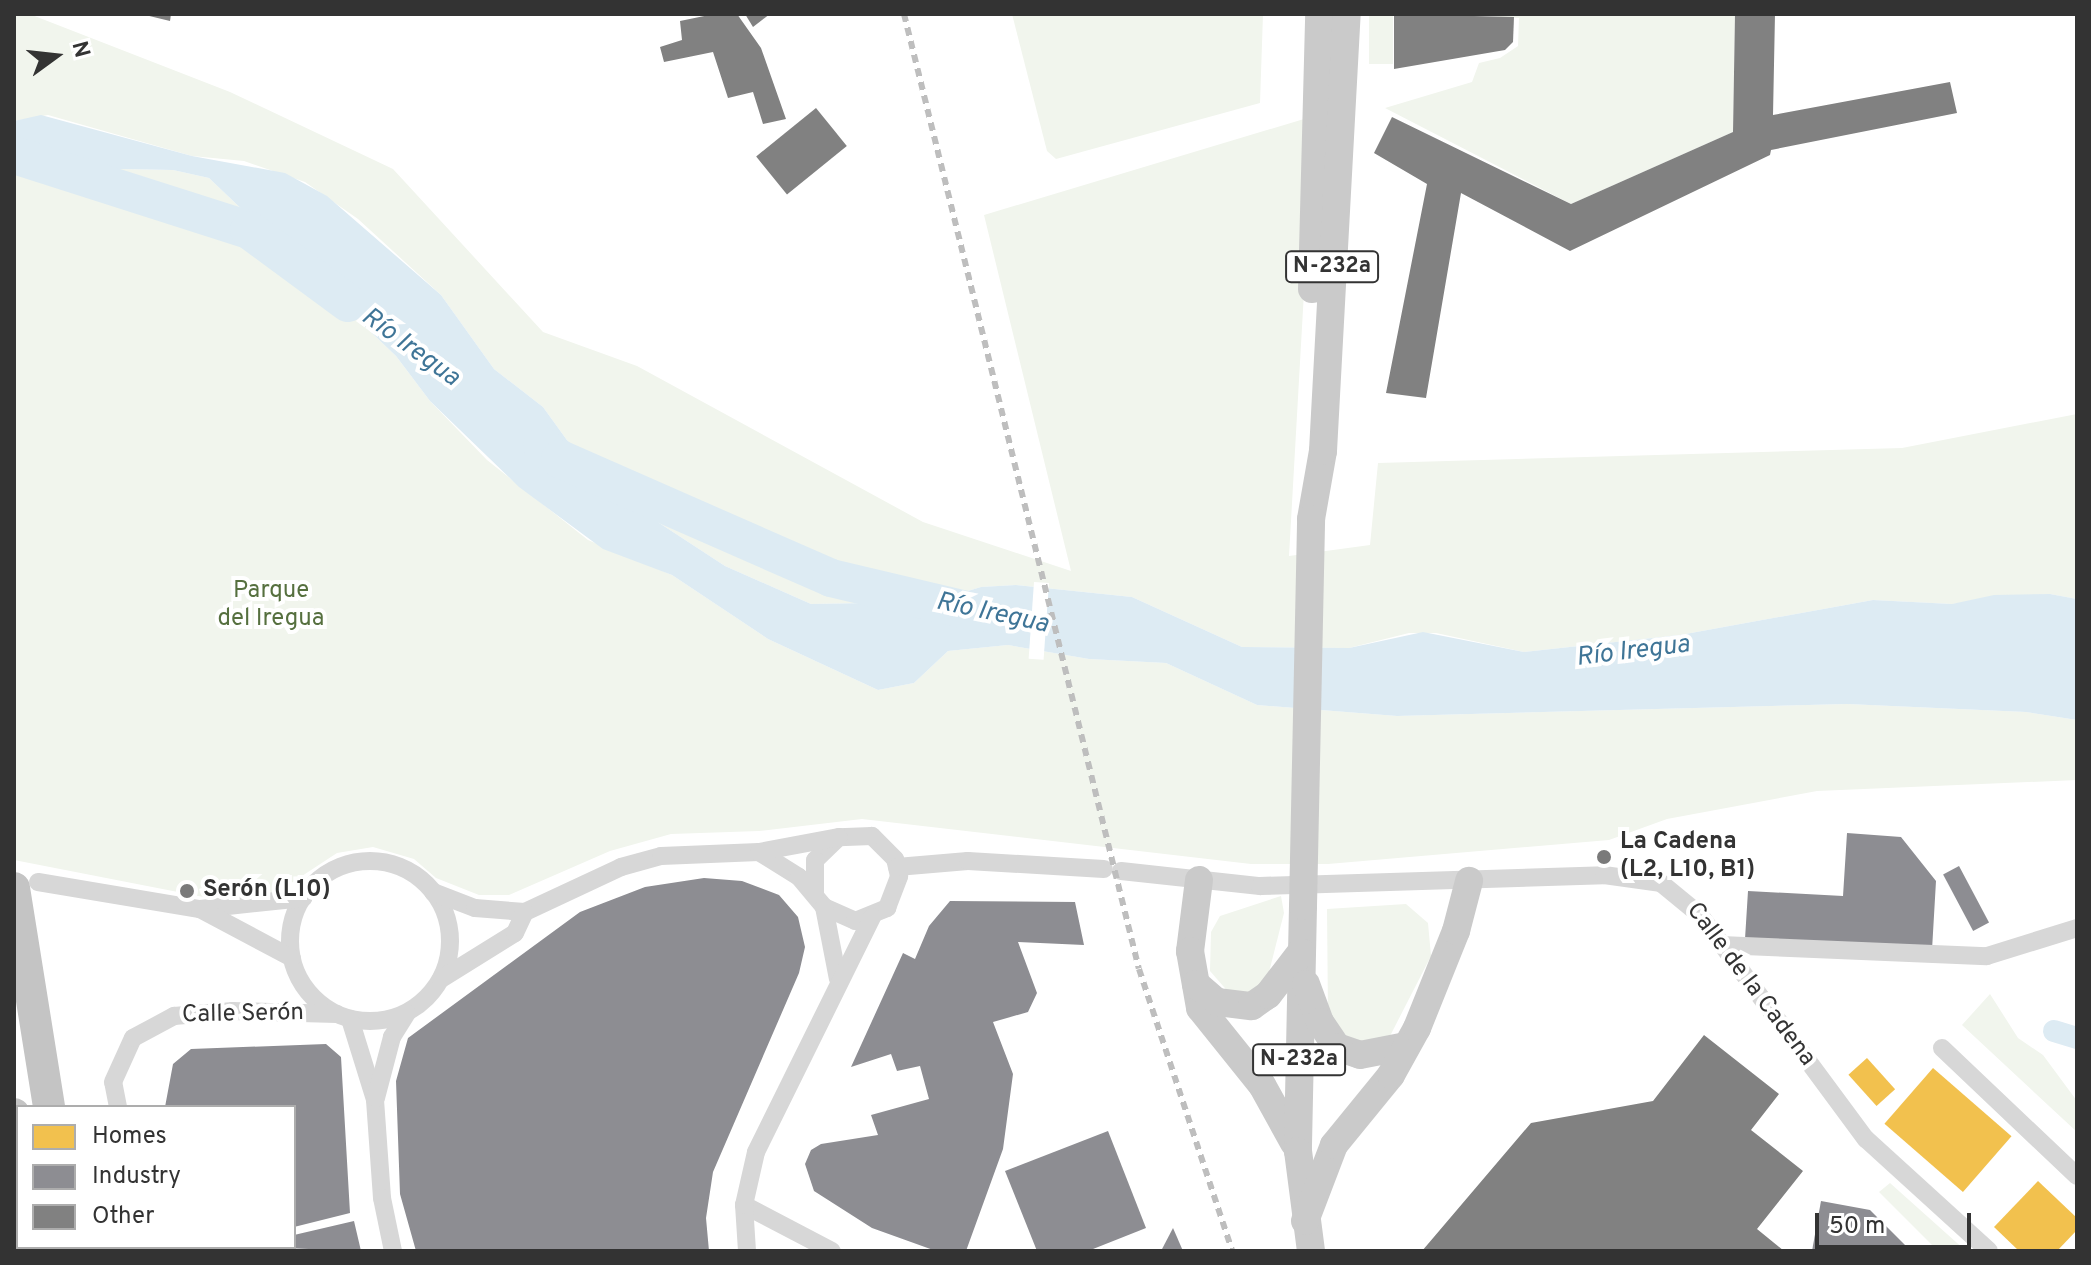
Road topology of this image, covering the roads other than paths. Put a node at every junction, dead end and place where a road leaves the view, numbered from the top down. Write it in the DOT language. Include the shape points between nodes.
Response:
graph roads {
  1 [pos="1319,14"];
  2 [pos="1347,14"];
  3 [pos="1311,519"];
  4 [pos="839,837"];
  5 [pos="759,852"];
  6 [pos="897,867"];
  7 [pos="1199,880"];
  8 [pos="1469,881"];
  9 [pos="26,885"];
  10 [pos="433,892"];
  11 [pos="303,898"];
  12 [pos="820,900"];
  13 [pos="200,909"];
  14 [pos="525,912"];
  15 [pos="872,917"];
  16 [pos="2077,928"];
  17 [pos="1721,945"];
  18 [pos="292,958"];
  19 [pos="1300,960"];
  20 [pos="441,979"];
  21 [pos="838,979"];
  22 [pos="1196,984"];
  23 [pos="407,1013"];
  24 [pos="344,1016"];
  25 [pos="1406,1046"];
  26 [pos="1942,1048"];
  27 [pos="375,1100"];
  28 [pos="49,1105"];
  29 [pos="118,1105"];
  30 [pos="1298,1151"];
  31 [pos="2077,1176"];
  32 [pos="744,1205"];
  33 [pos="1305,1221"];
  34 [pos="827,1250"];
  35 [pos="393,1251"];
  36 [pos="747,1251"];
  37 [pos="1311,1251"];
  38 [pos="1989,1251"];
  1 -- 3 [label="main road, N-232a"];
  2 -- 3 [label="main road, N-232a" via="1323,451"];
  3 -- 19 [label="main road, N-232a, bridge"];
  4 -- 5 [label="street"];
  4 -- 6 [label="street" via="872,836 885,845"];
  4 -- 12 [label="street" via="815,860"];
  5 -- 12 [label="street"];
  5 -- 14 [label="street" via="661,856 621,867"];
  6 -- 7 [label="street, Calle de la Cadena" via="968,861"];
  6 -- 15 [label="street" via="896,893"];
  7 -- 8 [label="street, Calle de la Cadena" via="1318,887"];
  7 -- 22 [label="main road" via="1190,951"];
  8 -- 17 [label="street, Calle de la Cadena" via="1644,877 1674,889"];
  8 -- 25 [label="main road" via="1456,931"];
  9 -- 13 [label="street"];
  9 -- 28 [label="highway" via="30,994"];
  10 -- 11 [label="street" via="393,864 368,861 342,866"];
  10 -- 14 [label="street" via="475,908"];
  10 -- 20 [label="street" via="450,934"];
  11 -- 13 [label="street"];
  11 -- 18 [label="street" via="292,927"];
  12 -- 15 [label="street" via="847,919"];
  12 -- 21 [label="street"];
  13 -- 18 [label="street"];
  14 -- 20 [label="street" via="515,933"];
  15 -- 21 [label="street"];
  16 -- 17 [label="street" via="1987,956"];
  17 -- 38 [label="street, Calle de la Cadena" via="1866,1139"];
  18 -- 24 [label="street" via="301,982"];
  19 -- 22 [label="main road" via="1252,1006 1217,1002"];
  19 -- 25 [label="main road" via="1320,1022 1337,1047 1360,1055"];
  19 -- 30 [label="main road, N-232a"];
  20 -- 23 [label="street"];
  21 -- 32 [label="street" via="756,1152"];
  22 -- 30 [label="main road" via="1204,1016 1262,1085"];
  23 -- 24 [label="street" via="379,1021"];
  23 -- 27 [label="street" via="392,1037"];
  24 -- 27 [label="street"];
  24 -- 29 [label="street, Calle Serón" via="174,1016 133,1038 113,1082"];
  25 -- 33 [label="main road" via="1391,1075 1334,1145"];
  26 -- 31 [label="street"];
  27 -- 35 [label="street" via="382,1198"];
  30 -- 33 [label="main road, N-232a"];
  32 -- 34 [label="street"];
  32 -- 36 [label="street"];
  33 -- 37 [label="main road, N-232a"];
}
